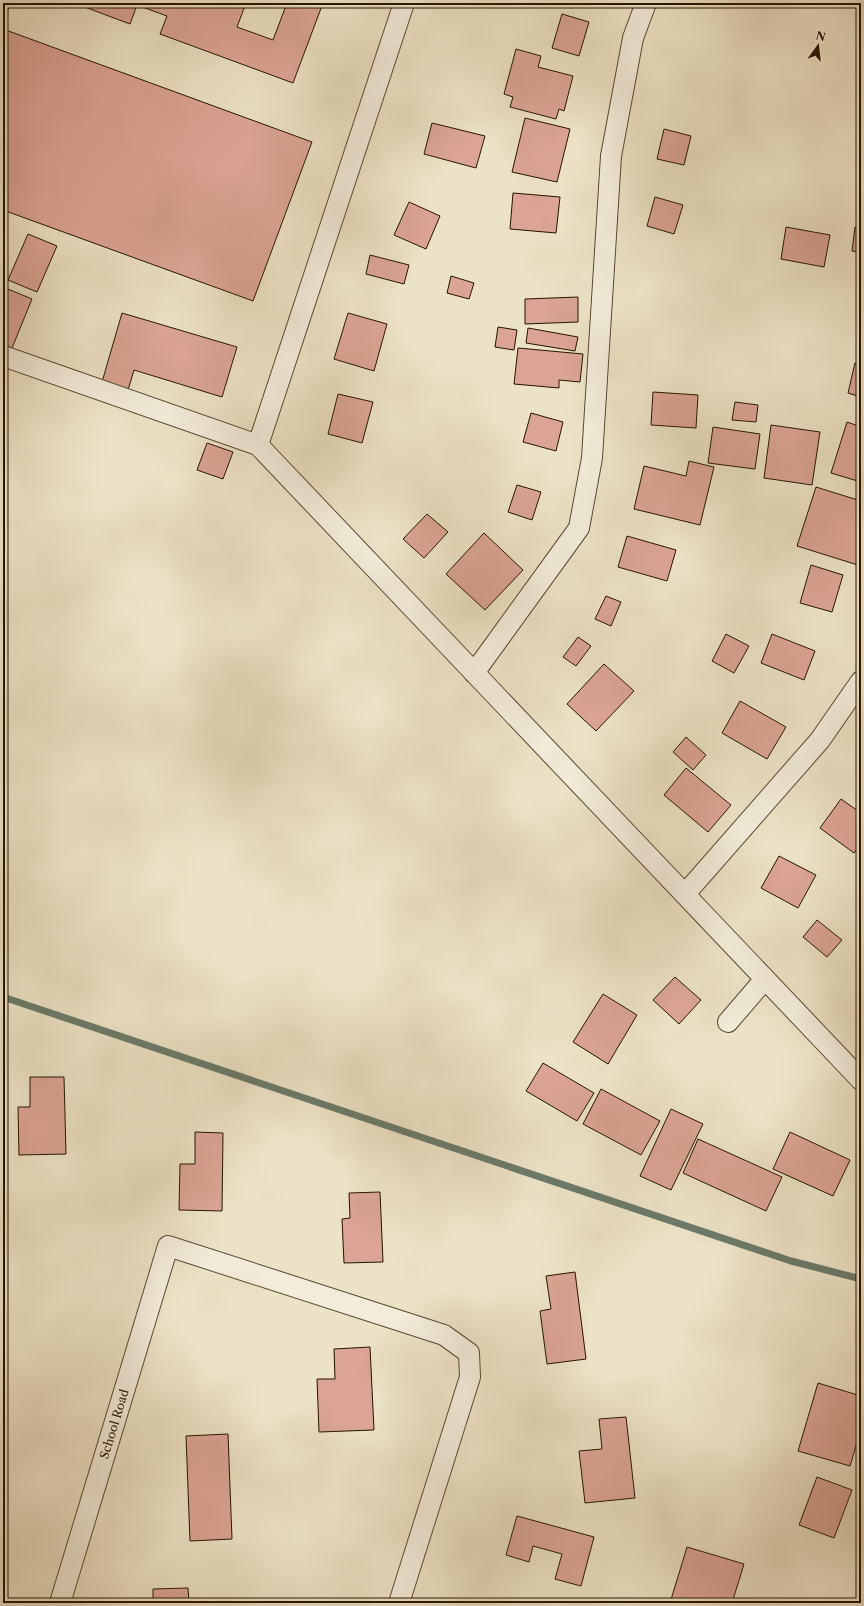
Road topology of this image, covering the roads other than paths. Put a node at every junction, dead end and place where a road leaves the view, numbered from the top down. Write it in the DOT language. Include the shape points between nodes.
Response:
graph roads {
  1 [pos="404,3"];
  2 [pos="646,3"];
  3 [pos="3,356"];
  4 [pos="258,444"];
  5 [pos="474,673"];
  6 [pos="861,681"];
  7 [pos="685,894"];
  8 [pos="765,979"];
  9 [pos="728,1022"];
  10 [pos="861,1080"];
  11 [pos="60,1603"];
  12 [pos="399,1603"];
  1 -- 4 [label="street"];
  2 -- 5 [label="street" via="633,38 611,156 592,458 579,528"];
  3 -- 4 [label="street"];
  4 -- 5 [label="street"];
  5 -- 7 [label="street"];
  6 -- 7 [label="street" via="820,740"];
  7 -- 8 [label="street"];
  8 -- 9 [label="street"];
  8 -- 10 [label="street"];
  11 -- 12 [label="street, School Road" via="168,1246 444,1335 469,1353 470,1377"];
}
